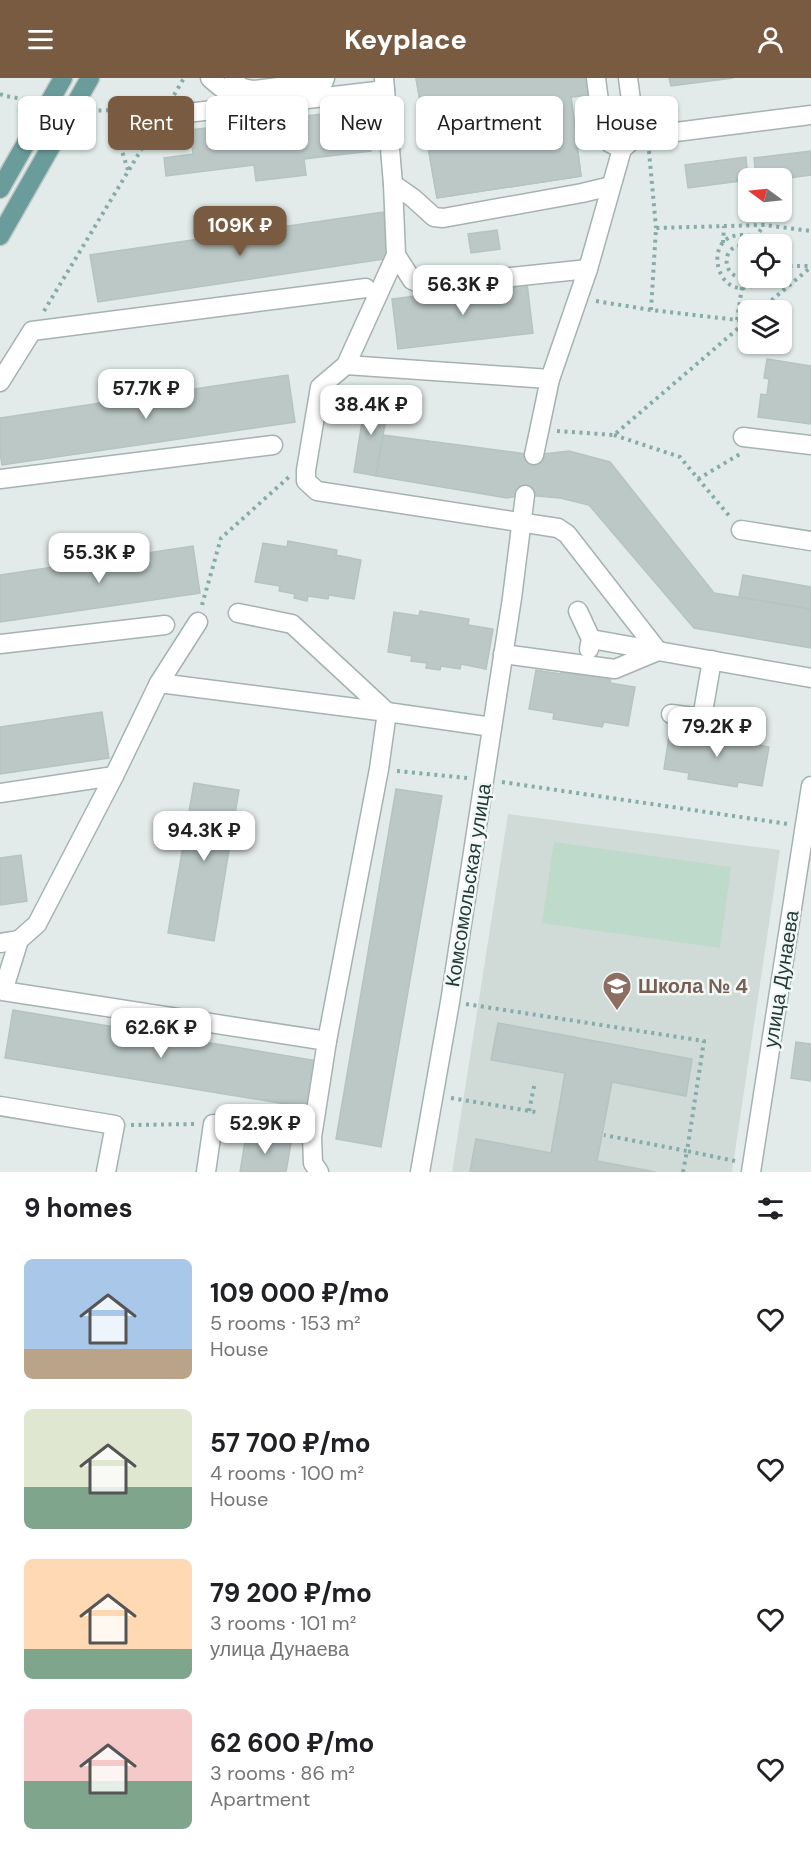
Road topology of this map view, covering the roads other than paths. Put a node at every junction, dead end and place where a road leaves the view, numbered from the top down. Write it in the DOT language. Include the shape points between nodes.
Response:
graph roads {
  1 [pos="52,78"];
  2 [pos="63,78"];
  3 [pos="90,78"];
  4 [pos="210,78"];
  5 [pos="234,78"];
  6 [pos="314,78"];
  7 [pos="325,78"];
  8 [pos="596,78"];
  9 [pos="628,78"];
  10 [pos="384,84"];
  11 [pos="45,96"];
  12 [pos="47,96"];
  13 [pos="598,96"];
  14 [pos="630,96"];
  15 [pos="194,111"];
  16 [pos="811,115"];
  17 [pos="678,134"];
  18 [pos="19,150"];
  19 [pos="630,150"];
  20 [pos="393,184"];
  21 [pos="611,186"];
  22 [pos="0,189"];
  23 [pos="0,236"];
  24 [pos="396,255"];
  25 [pos="588,269"];
  26 [pos="366,288"];
  27 [pos="346,365"];
  28 [pos="550,379"];
  29 [pos="0,382"];
  30 [pos="743,437"];
  31 [pos="273,445"];
  32 [pos="811,446"];
  33 [pos="534,455"];
  34 [pos="0,479"];
  35 [pos="525,495"];
  36 [pos="521,523"];
  37 [pos="741,530"];
  38 [pos="811,542"];
  39 [pos="578,611"];
  40 [pos="238,613"];
  41 [pos="198,622"];
  42 [pos="165,625"];
  43 [pos="591,639"];
  44 [pos="0,644"];
  45 [pos="658,651"];
  46 [pos="503,654"];
  47 [pos="712,660"];
  48 [pos="585,665"];
  49 [pos="811,678"];
  50 [pos="159,683"];
  51 [pos="387,712"];
  52 [pos="671,714"];
  53 [pos="702,718"];
  54 [pos="753,726"];
  55 [pos="492,727"];
  56 [pos="114,776"];
  57 [pos="811,786"];
  58 [pos="0,793"];
  59 [pos="18,940"];
  60 [pos="0,943"];
  61 [pos="1,995"];
  62 [pos="327,1041"];
  63 [pos="0,1106"];
  64 [pos="213,1124"];
  65 [pos="752,1168"];
  66 [pos="106,1172"];
  67 [pos="206,1172"];
  68 [pos="319,1172"];
  69 [pos="420,1172"];
  1 -- 11 [label="main road"];
  2 -- 12 [label="main road"];
  3 -- 23 [label="main road"];
  4 -- 7 [label="street" via="226,92 244,99 309,93 318,89"];
  5 -- 6 [label="street" via="238,86 255,90 309,83"];
  8 -- 13 [label="street"];
  9 -- 14 [label="street"];
  10 -- 15 [label="street"];
  10 -- 20 [label="street"];
  16 -- 17 [label="street"];
  18 -- 22 [label="main road"];
  19 -- 21 [label="street"];
  20 -- 21 [label="street" via="434,217 443,218"];
  20 -- 24 [label="street"];
  21 -- 25 [label="street"];
  24 -- 25 [label="street" via="412,280 425,286"];
  24 -- 27 [label="street"];
  25 -- 28 [label="street"];
  26 -- 29 [label="street" via="32,331"];
  27 -- 28 [label="street"];
  27 -- 36 [label="street" via="320,387 306,470 306,481 317,491"];
  28 -- 33 [label="street"];
  30 -- 32 [label="street"];
  31 -- 34 [label="street"];
  35 -- 36 [label="street, Комсомольская улица"];
  36 -- 45 [label="street" via="558,528 567,534"];
  36 -- 46 [label="street, Комсомольская улица"];
  37 -- 38 [label="street"];
  39 -- 43 [label="street"];
  40 -- 51 [label="street" via="292,624"];
  41 -- 50 [label="street"];
  42 -- 44 [label="street"];
  43 -- 45 [label="street"];
  43 -- 48 [label="street"];
  45 -- 47 [label="street"];
  45 -- 48 [label="street" via="615,669"];
  46 -- 48 [label="street"];
  46 -- 55 [label="street, Комсомольская улица"];
  47 -- 49 [label="street"];
  47 -- 53 [label="street"];
  50 -- 51 [label="street"];
  50 -- 56 [label="street"];
  51 -- 55 [label="street"];
  51 -- 62 [label="street"];
  52 -- 53 [label="street"];
  53 -- 54 [label="street"];
  55 -- 69 [label="street, Комсомольская улица"];
  56 -- 58 [label="street"];
  56 -- 59 [label="street" via="38,924"];
  57 -- 65 [label="street, улица Дунаева"];
  59 -- 60 [label="street"];
  59 -- 61 [label="street"];
  61 -- 62 [label="street"];
  62 -- 68 [label="street" via="312,1137 313,1164"];
  63 -- 66 [label="street" via="115,1125"];
  64 -- 67 [label="street"];
}
